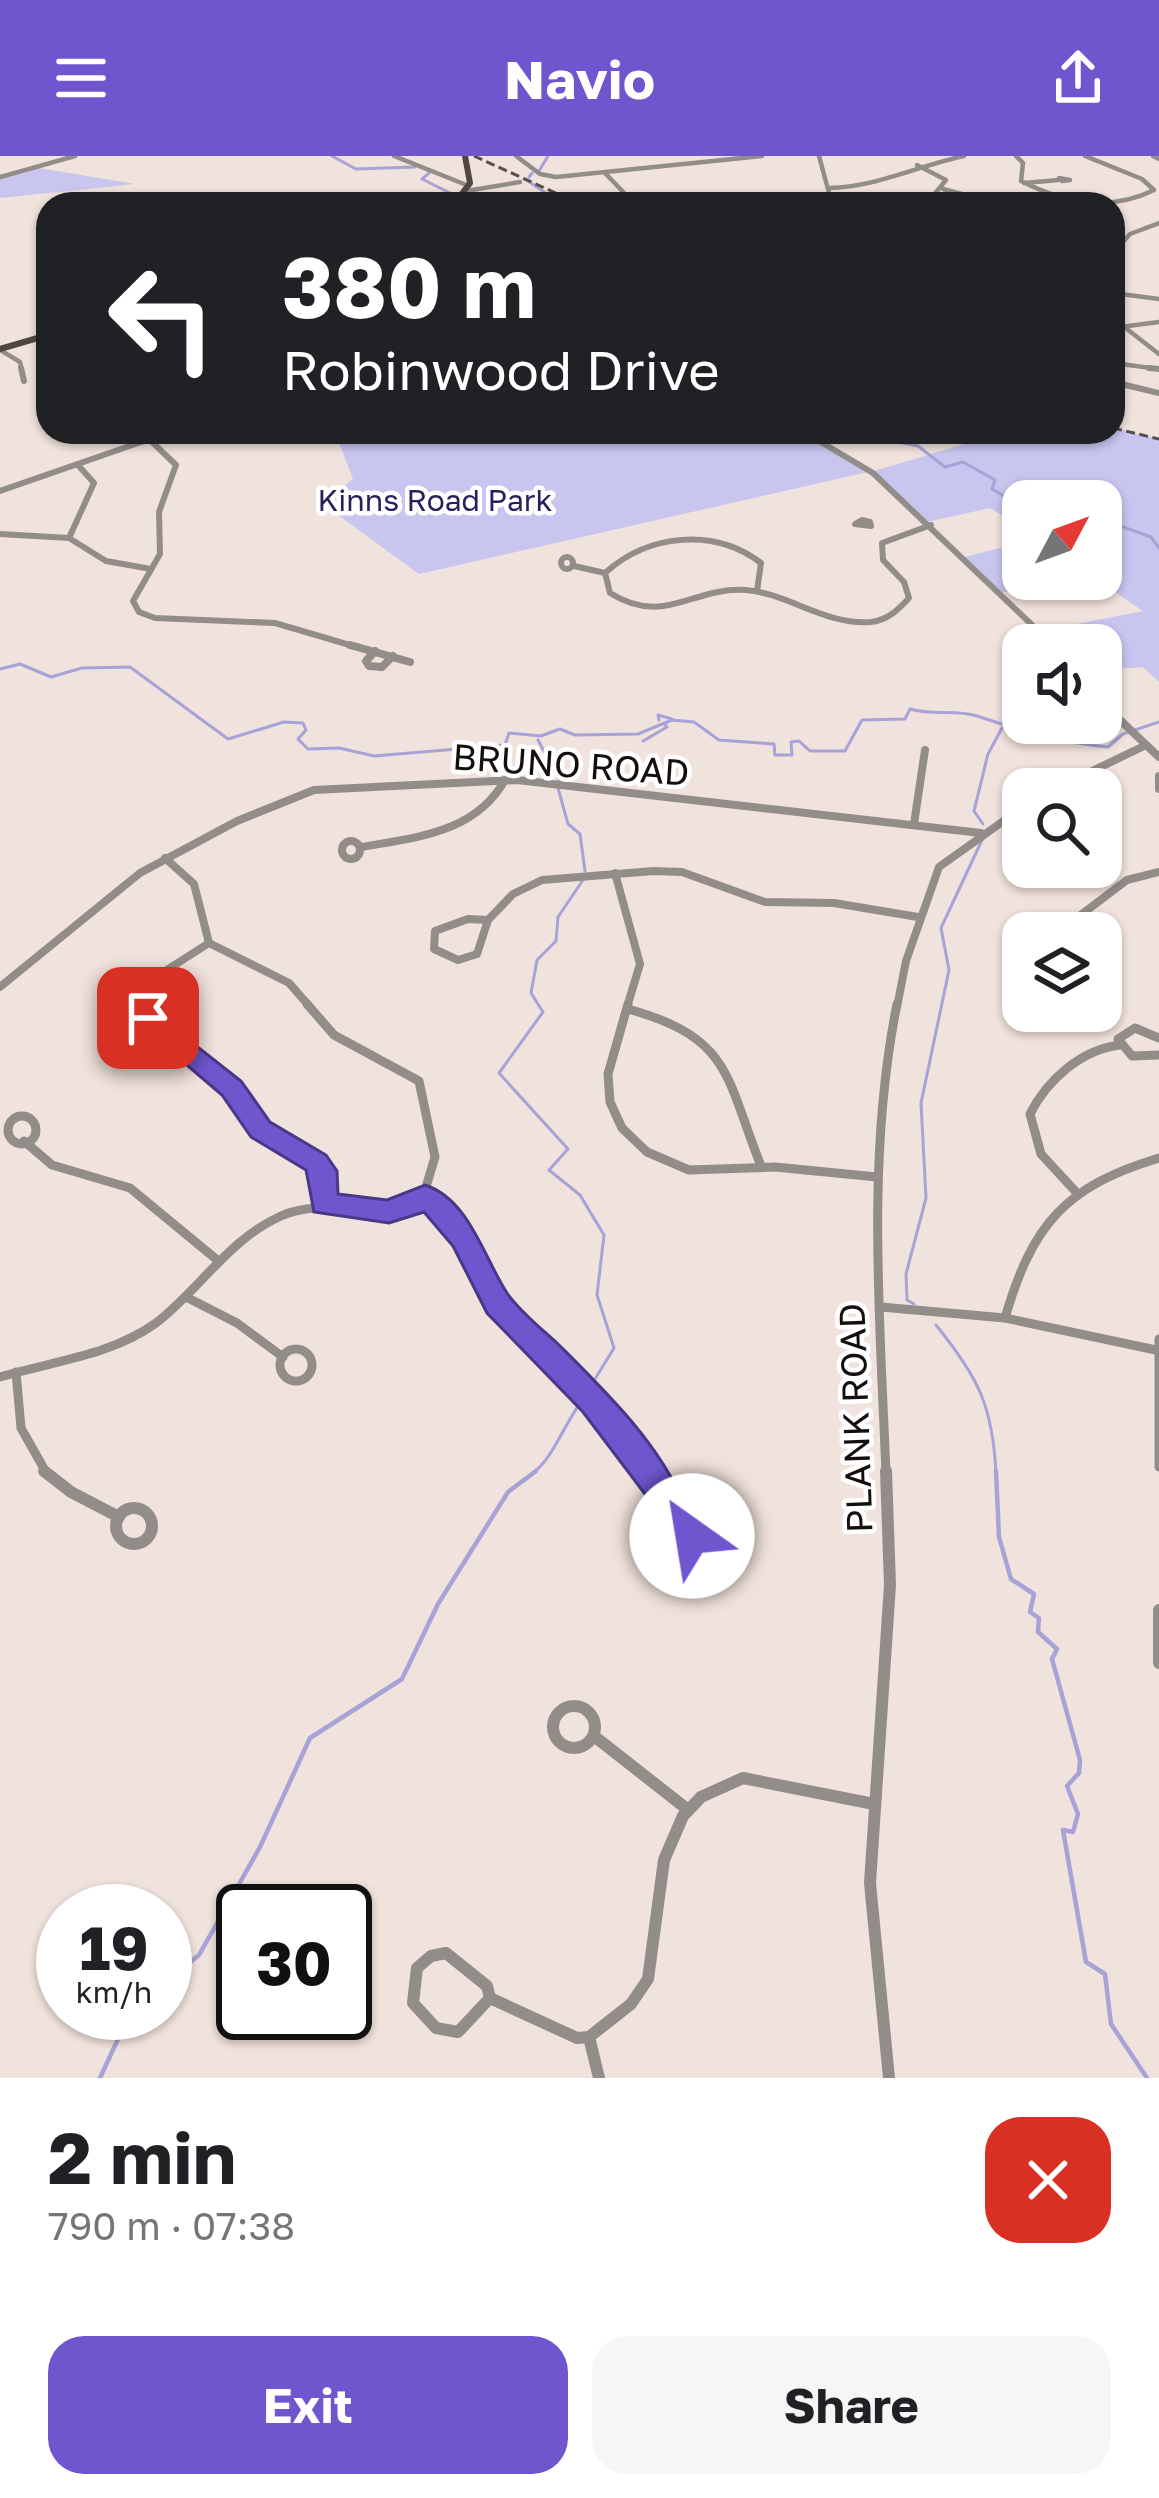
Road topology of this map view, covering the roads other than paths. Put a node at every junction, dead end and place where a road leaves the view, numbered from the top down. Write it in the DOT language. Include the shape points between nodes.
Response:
graph roads {
  1 [pos="75,156"];
  2 [pos="394,156"];
  3 [pos="516,156"];
  4 [pos="760,156"];
  5 [pos="819,156"];
  6 [pos="964,156"];
  7 [pos="1016,156"];
  8 [pos="1085,156"];
  9 [pos="467,159"];
  10 [pos="917,165"];
  11 [pos="604,172"];
  12 [pos="0,178"];
  13 [pos="1059,180"];
  14 [pos="520,182"];
  15 [pos="1024,183"];
  16 [pos="829,188"];
  17 [pos="467,189"];
  18 [pos="943,189"];
  19 [pos="490,191"];
  20 [pos="464,192"];
  21 [pos="622,192"];
  22 [pos="830,192"];
  23 [pos="939,192"];
  24 [pos="954,192"];
  25 [pos="1051,192"];
  26 [pos="1125,200"];
  27 [pos="1159,223"];
  28 [pos="1125,238"];
  29 [pos="1125,296"];
  30 [pos="1159,298"];
  31 [pos="1159,322"];
  32 [pos="1125,326"];
  33 [pos="1125,328"];
  34 [pos="36,339"];
  35 [pos="0,350"];
  36 [pos="1159,354"];
  37 [pos="1125,365"];
  38 [pos="1159,369"];
  39 [pos="24,382"];
  40 [pos="1125,385"];
  41 [pos="1159,393"];
  42 [pos="146,444"];
  43 [pos="150,444"];
  44 [pos="833,445"];
  45 [pos="822,450"];
  46 [pos="79,464"];
  47 [pos="0,491"];
  48 [pos="931,524"];
  49 [pos="870,527"];
  50 [pos="0,534"];
  51 [pos="891,536"];
  52 [pos="68,538"];
  53 [pos="574,566"];
  54 [pos="151,569"];
  55 [pos="604,573"];
  56 [pos="757,591"];
  57 [pos="1032,624"];
  58 [pos="375,651"];
  59 [pos="393,656"];
  60 [pos="410,662"];
  61 [pos="1122,725"];
  62 [pos="1144,746"];
  63 [pos="925,750"];
  64 [pos="1159,757"];
  65 [pos="1098,768"];
  66 [pos="1159,776"];
  67 [pos="505,780"];
  68 [pos="1159,788"];
  69 [pos="1002,820"];
  70 [pos="914,824"];
  71 [pos="981,833"];
  72 [pos="362,848"];
  73 [pos="166,858"];
  74 [pos="1159,872"];
  75 [pos="615,873"];
  76 [pos="1084,912"];
  77 [pos="918,916"];
  78 [pos="488,920"];
  79 [pos="209,943"];
  80 [pos="0,987"];
  81 [pos="628,1009"];
  82 [pos="1159,1038"];
  83 [pos="1120,1045"];
  84 [pos="1159,1054"];
  85 [pos="24,1141"];
  86 [pos="1159,1157"];
  87 [pos="761,1166"];
  88 [pos="877,1177"];
  89 [pos="1076,1192"];
  90 [pos="425,1196"];
  91 [pos="324,1204"];
  92 [pos="216,1259"];
  93 [pos="188,1298"];
  94 [pos="881,1307"];
  95 [pos="1005,1318"];
  96 [pos="1158,1345"];
  97 [pos="283,1357"];
  98 [pos="16,1372"];
  99 [pos="0,1377"];
  100 [pos="1159,1467"];
  101 [pos="672,1515"];
  102 [pos="119,1517"];
  103 [pos="1159,1610"];
  104 [pos="1159,1663"];
  105 [pos="594,1736"];
  106 [pos="874,1804"];
  107 [pos="687,1809"];
  108 [pos="490,1998"];
  109 [pos="589,2037"];
  110 [pos="598,2078"];
  111 [pos="889,2078"];
  1 -- 12 [label="street"];
  2 -- 17 [label="street"];
  3 -- 11 [label="street" via="544,176"];
  4 -- 11 [label="street"];
  5 -- 16 [label="street"];
  6 -- 10 [label="street"];
  7 -- 15 [label="street"];
  8 -- 26 [label="street" via="1154,190"];
  9 -- 17 [label="main road"];
  10 -- 16 [label="street" via="868,187"];
  10 -- 18 [label="street" via="942,177"];
  11 -- 21 [label="street"];
  13 -- 15 [label="street"];
  14 -- 19 [label="street"];
  15 -- 25 [label="street"];
  16 -- 22 [label="street"];
  17 -- 19 [label="street"];
  17 -- 20 [label="main road"];
  18 -- 23 [label="street"];
  18 -- 24 [label="street"];
  27 -- 28 [label="street"];
  29 -- 30 [label="street"];
  31 -- 32 [label="street"];
  33 -- 36 [label="street"];
  34 -- 35 [label="main road"];
  35 -- 39 [label="street" via="20,362"];
  37 -- 38 [label="street"];
  40 -- 41 [label="street"];
  42 -- 46 [label="street"];
  43 -- 54 [label="street" via="176,465"];
  44 -- 45 [label="street"];
  44 -- 48 [label="street"];
  46 -- 47 [label="street"];
  46 -- 52 [label="street" via="93,477 92,492"];
  48 -- 51 [label="street"];
  48 -- 57 [label="street"];
  49 -- 51 [label="street"];
  50 -- 52 [label="street"];
  51 -- 56 [label="street" via="880,554 909,598 892,614 837,619"];
  52 -- 54 [label="street" via="99,558"];
  53 -- 55 [label="street"];
  54 -- 58 [label="street" via="134,601 148,616 254,620"];
  55 -- 56 [label="street" via="615,597 658,611"];
  55 -- 56 [label="street" via="646,550 724,542 761,563"];
  58 -- 59 [label="street"];
  58 -- 59 [label="street" via="370,666"];
  59 -- 60 [label="street"];
  61 -- 62 [label="street"];
  62 -- 64 [label="street"];
  62 -- 65 [label="street"];
  63 -- 70 [label="street"];
  66 -- 68 [label="street"];
  67 -- 70 [label="street, BRUNO ROAD"];
  67 -- 72 [label="street" via="495,804 477,816"];
  67 -- 73 [label="street, BRUNO ROAD" via="308,791"];
  69 -- 71 [label="street, PLANK ROAD"];
  70 -- 71 [label="street, BRUNO ROAD"];
  71 -- 77 [label="street, PLANK ROAD" via="939,867"];
  73 -- 79 [label="street" via="194,884"];
  73 -- 80 [label="street, BRUNO ROAD"];
  74 -- 76 [label="street" via="1126,880"];
  75 -- 77 [label="street" via="682,872 765,902"];
  75 -- 78 [label="street" via="542,880 513,893"];
  75 -- 81 [label="street" via="640,964"];
  77 -- 88 [label="street, PLANK ROAD" via="883,1073"];
  78 -- 78 [label="street" via="477,954 458,960 431,945 442,926"];
  79 -- 90 [label="street" via="289,983 334,1035 418,1081 434,1150"];
  79 -- 91 [label="street" via="153,982 145,995 148,1018 231,1088 261,1130 316,1163"];
  81 -- 87 [label="street" via="684,1024 720,1054"];
  81 -- 87 [label="street" via="608,1074 622,1128 676,1166"];
  82 -- 83 [label="street" via="1131,1028"];
  83 -- 84 [label="street" via="1141,1058"];
  83 -- 89 [label="street" via="1103,1046 1045,1090 1030,1114 1041,1154"];
  85 -- 92 [label="street" via="41,1162 134,1191"];
  86 -- 89 [label="street"];
  87 -- 88 [label="street"];
  88 -- 94 [label="street, PLANK ROAD"];
  89 -- 95 [label="street" via="1034,1234"];
  90 -- 91 [label="street" via="389,1212"];
  90 -- 101 [label="street" via="455,1227 508,1317 572,1375 634,1450"];
  91 -- 92 [label="street" via="273,1220"];
  92 -- 93 [label="street"];
  93 -- 97 [label="street"];
  93 -- 98 [label="street" via="113,1346"];
  94 -- 95 [label="street"];
  94 -- 106 [label="street, PLANK ROAD" via="890,1586"];
  95 -- 96 [label="street"];
  96 -- 100 [label="street"];
  98 -- 99 [label="street"];
  98 -- 102 [label="street" via="22,1432 41,1474"];
  103 -- 104 [label="street"];
  105 -- 107 [label="street"];
  106 -- 107 [label="street" via="743,1778"];
  106 -- 111 [label="street, PLANK ROAD" via="870,1883"];
  107 -- 109 [label="street" via="664,1850 648,1980"];
  108 -- 108 [label="street" via="487,1986 446,1953 431,1955 412,1982 413,2003 446,2032 458,2032"];
  108 -- 109 [label="street"];
  109 -- 110 [label="street"];
}
